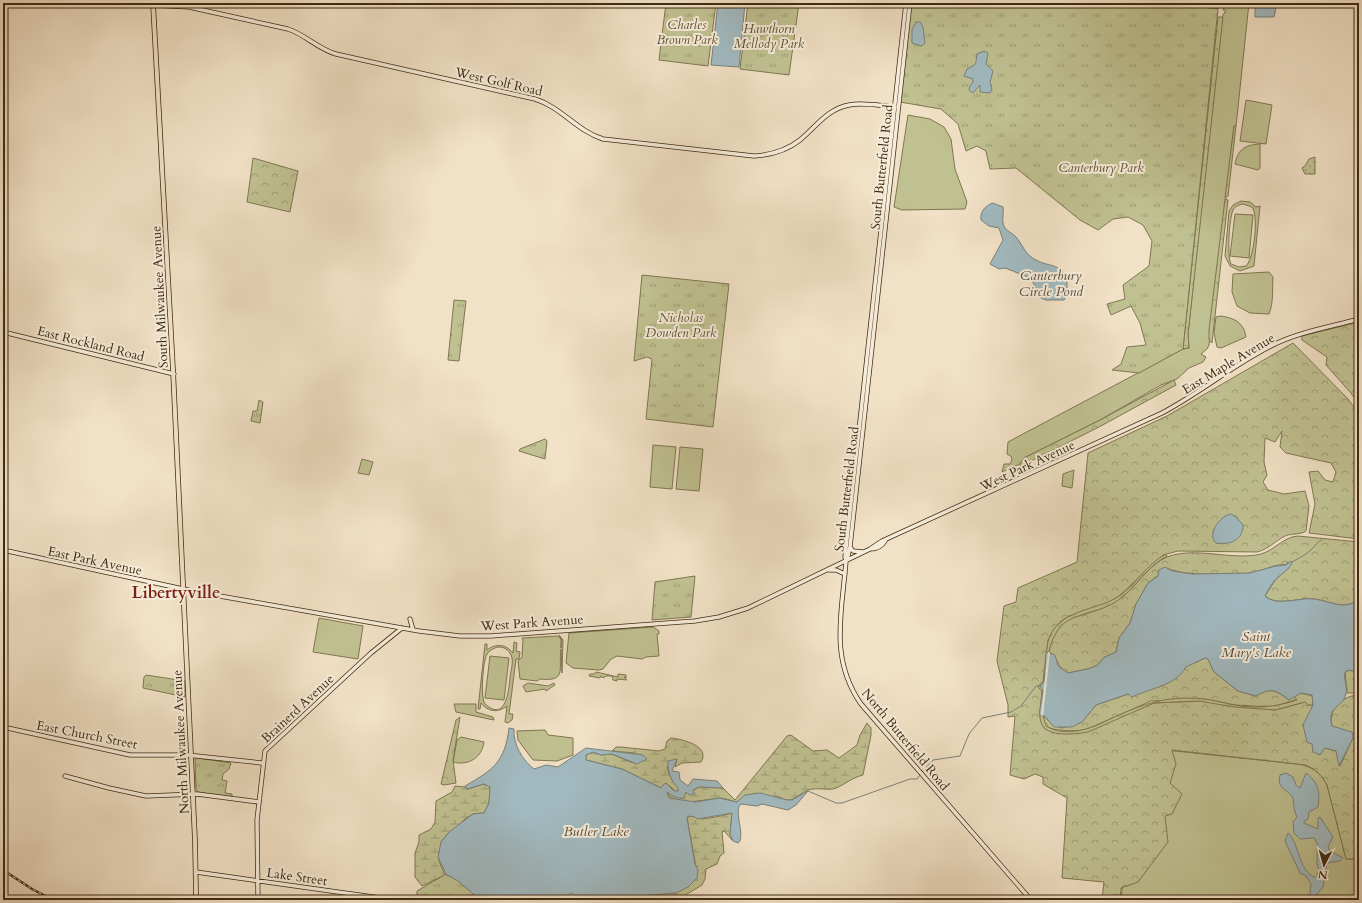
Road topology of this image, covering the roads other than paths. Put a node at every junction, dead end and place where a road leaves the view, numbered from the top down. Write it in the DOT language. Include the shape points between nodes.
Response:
graph roads {
  1 [pos="906,3"];
  2 [pos="910,3"];
  3 [pos="153,4"];
  4 [pos="895,107"];
  5 [pos="1359,319"];
  6 [pos="3,332"];
  7 [pos="174,374"];
  8 [pos="1177,405"];
  9 [pos="850,547"];
  10 [pos="3,550"];
  11 [pos="864,553"];
  12 [pos="846,561"];
  13 [pos="828,570"];
  14 [pos="845,574"];
  15 [pos="182,589"];
  16 [pos="410,620"];
  17 [pos="387,625"];
  18 [pos="402,628"];
  19 [pos="413,630"];
  20 [pos="390,636"];
  21 [pos="3,727"];
  22 [pos="191,755"];
  23 [pos="262,763"];
  24 [pos="65,776"];
  25 [pos="193,795"];
  26 [pos="259,802"];
  27 [pos="196,872"];
  28 [pos="257,880"];
  29 [pos="196,893"];
  30 [pos="195,900"];
  31 [pos="198,900"];
  32 [pos="258,900"];
  33 [pos="395,900"];
  34 [pos="1032,900"];
  1 -- 4 [label="main road, South Butterfield Road"];
  2 -- 9 [label="main road, South Butterfield Road"];
  3 -- 4 [label="main road, West Golf Road" via="189,7 288,29 324,51 547,102 589,134 603,139 754,156 768,155 800,141 827,114 838,108 860,104"];
  3 -- 7 [label="main road, South Milwaukee Avenue"];
  4 -- 12 [label="main road, South Butterfield Road"];
  5 -- 8 [label="main road, East Maple Avenue" via="1272,345"];
  6 -- 7 [label="main road, East Rockland Road"];
  7 -- 15 [label="main road, South Milwaukee Avenue"];
  8 -- 11 [label="main road, West Park Avenue" via="872,546"];
  9 -- 11 [label="main road" via="853,551"];
  9 -- 12 [label="main road, South Butterfield Road"];
  10 -- 15 [label="main road, East Park Avenue"];
  11 -- 12 [label="main road, West Park Avenue"];
  12 -- 13 [label="main road, West Park Avenue"];
  12 -- 14 [label="main road, North Butterfield Road"];
  13 -- 14 [label="main road"];
  13 -- 19 [label="main road, West Park Avenue" via="748,608 705,620 491,636"];
  14 -- 34 [label="main road, North Butterfield Road" via="840,655 847,678 861,704"];
  15 -- 17 [label="main road, West Park Avenue"];
  15 -- 22 [label="main road, North Milwaukee Avenue"];
  16 -- 19 [label="main road"];
  17 -- 18 [label="main road, West Park Avenue"];
  17 -- 20 [label="main road" via="391,630"];
  18 -- 19 [label="main road, West Park Avenue"];
  18 -- 20 [label="main road, Brainerd Avenue"];
  20 -- 23 [label="main road, Brainerd Avenue" via="268,748"];
  21 -- 22 [label="main road, East Church Street" via="130,755"];
  22 -- 23 [label="main road, East Church Street"];
  22 -- 25 [label="main road, North Milwaukee Avenue"];
  23 -- 26 [label="main road, Brainerd Avenue"];
  24 -- 25 [label="main road" via="146,796"];
  25 -- 26 [label="main road"];
  25 -- 27 [label="main road, North Milwaukee Avenue"];
  26 -- 28 [label="main road, Brainerd Avenue"];
  27 -- 28 [label="main road, Lake Street"];
  27 -- 29 [label="main road, North Milwaukee Avenue"];
  28 -- 32 [label="main road, Brainerd Avenue"];
  28 -- 33 [label="main road, Lake Street"];
  29 -- 30 [label="main road, North Milwaukee Avenue"];
  29 -- 31 [label="main road, North Milwaukee Avenue"];
}
